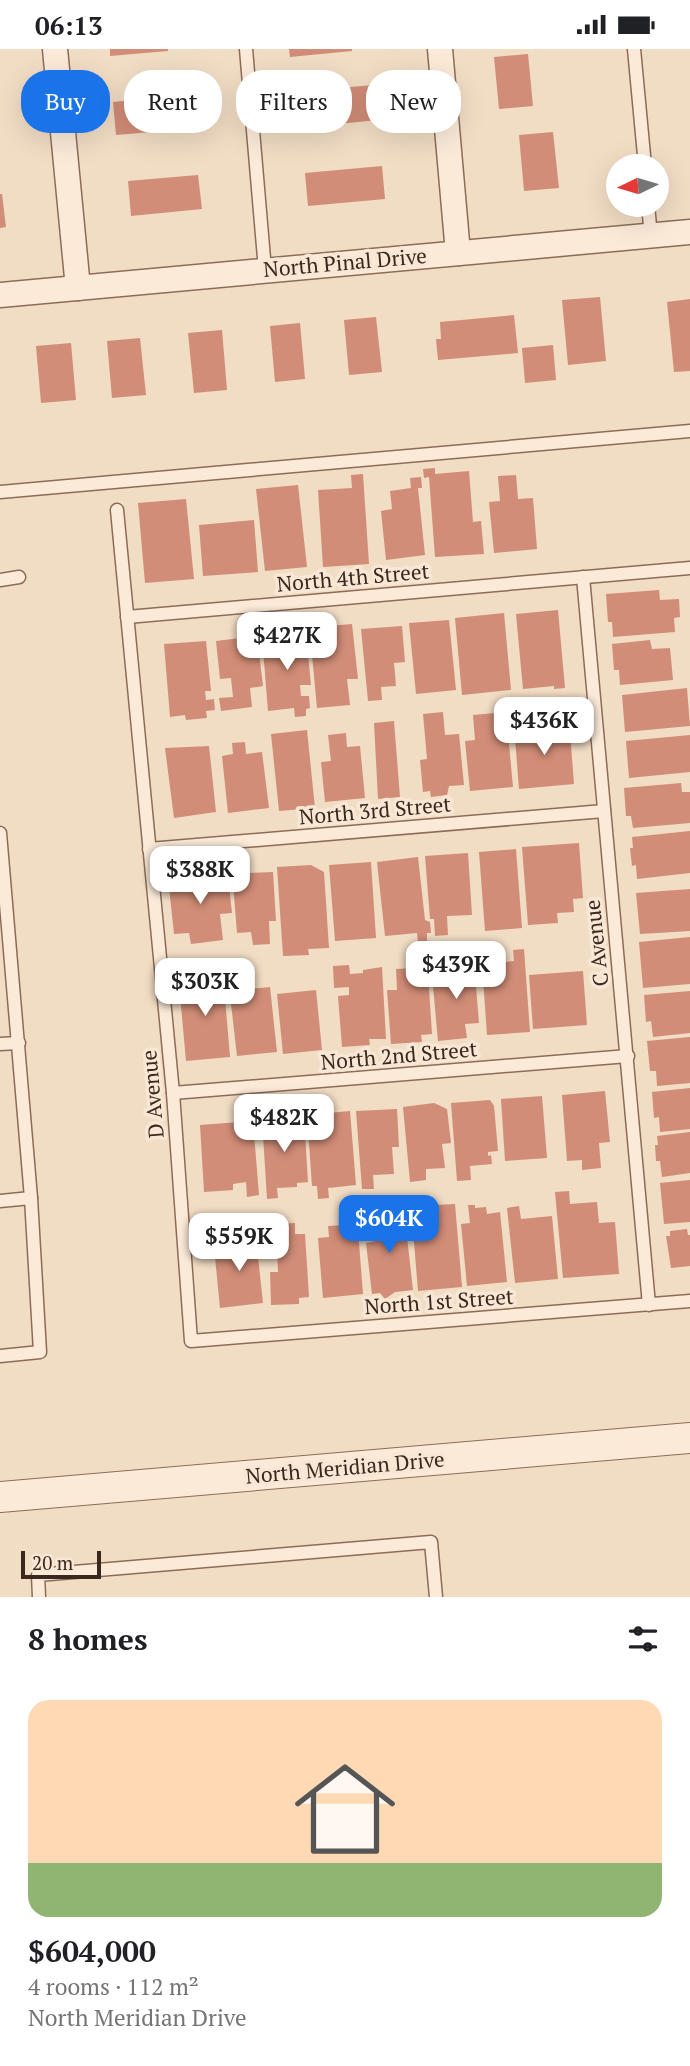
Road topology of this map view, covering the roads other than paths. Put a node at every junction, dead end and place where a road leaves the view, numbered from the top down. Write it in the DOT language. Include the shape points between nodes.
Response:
graph roads {
  1 [pos="55,49"];
  2 [pos="246,49"];
  3 [pos="440,49"];
  4 [pos="634,49"];
  5 [pos="644,154"];
  6 [pos="649,217"];
  7 [pos="690,232"];
  8 [pos="651,236"];
  9 [pos="458,253"];
  10 [pos="265,270"];
  11 [pos="78,288"];
  12 [pos="0,295"];
  13 [pos="690,431"];
  14 [pos="0,492"];
  15 [pos="117,510"];
  16 [pos="690,568"];
  17 [pos="19,577"];
  18 [pos="583,577"];
  19 [pos="0,580"];
  20 [pos="127,617"];
  21 [pos="604,811"];
  22 [pos="0,833"];
  23 [pos="149,849"];
  24 [pos="2,890"];
  25 [pos="19,1042"];
  26 [pos="0,1044"];
  27 [pos="628,1056"];
  28 [pos="173,1093"];
  29 [pos="31,1198"];
  30 [pos="0,1201"];
  31 [pos="690,1301"];
  32 [pos="649,1305"];
  33 [pos="191,1341"];
  34 [pos="0,1356"];
  35 [pos="690,1438"];
  36 [pos="0,1497"];
  37 [pos="39,1597"];
  38 [pos="436,1597"];
  1 -- 11 [label="street"];
  2 -- 10 [label="lane"];
  3 -- 9 [label="street"];
  4 -- 5 [label="lane"];
  6 -- 8 [label="lane"];
  7 -- 8 [label="street, North Pinal Drive"];
  8 -- 9 [label="street, North Pinal Drive"];
  9 -- 10 [label="street, North Pinal Drive"];
  10 -- 11 [label="street, North Pinal Drive"];
  11 -- 12 [label="street, North Pinal Drive"];
  13 -- 14 [label="lane"];
  15 -- 20 [label="lane, D Avenue"];
  16 -- 18 [label="lane, North 4th Street"];
  17 -- 19 [label="lane"];
  18 -- 20 [label="lane, North 4th Street"];
  18 -- 21 [label="lane, C Avenue"];
  20 -- 23 [label="lane, D Avenue"];
  21 -- 23 [label="lane, North 3rd Street"];
  21 -- 27 [label="lane, C Avenue"];
  22 -- 24 [label="lane"];
  23 -- 28 [label="lane, D Avenue"];
  24 -- 25 [label="lane"];
  25 -- 26 [label="lane"];
  25 -- 29 [label="lane"];
  27 -- 28 [label="lane, North 2nd Street"];
  27 -- 32 [label="lane, C Avenue"];
  28 -- 33 [label="lane, D Avenue"];
  29 -- 30 [label="lane"];
  29 -- 34 [label="lane" via="40,1352"];
  31 -- 32 [label="lane, North 1st Street"];
  32 -- 33 [label="lane, North 1st Street"];
  35 -- 36 [label="street, North Meridian Drive"];
  37 -- 38 [label="lane" via="38,1575 431,1542"];
}
